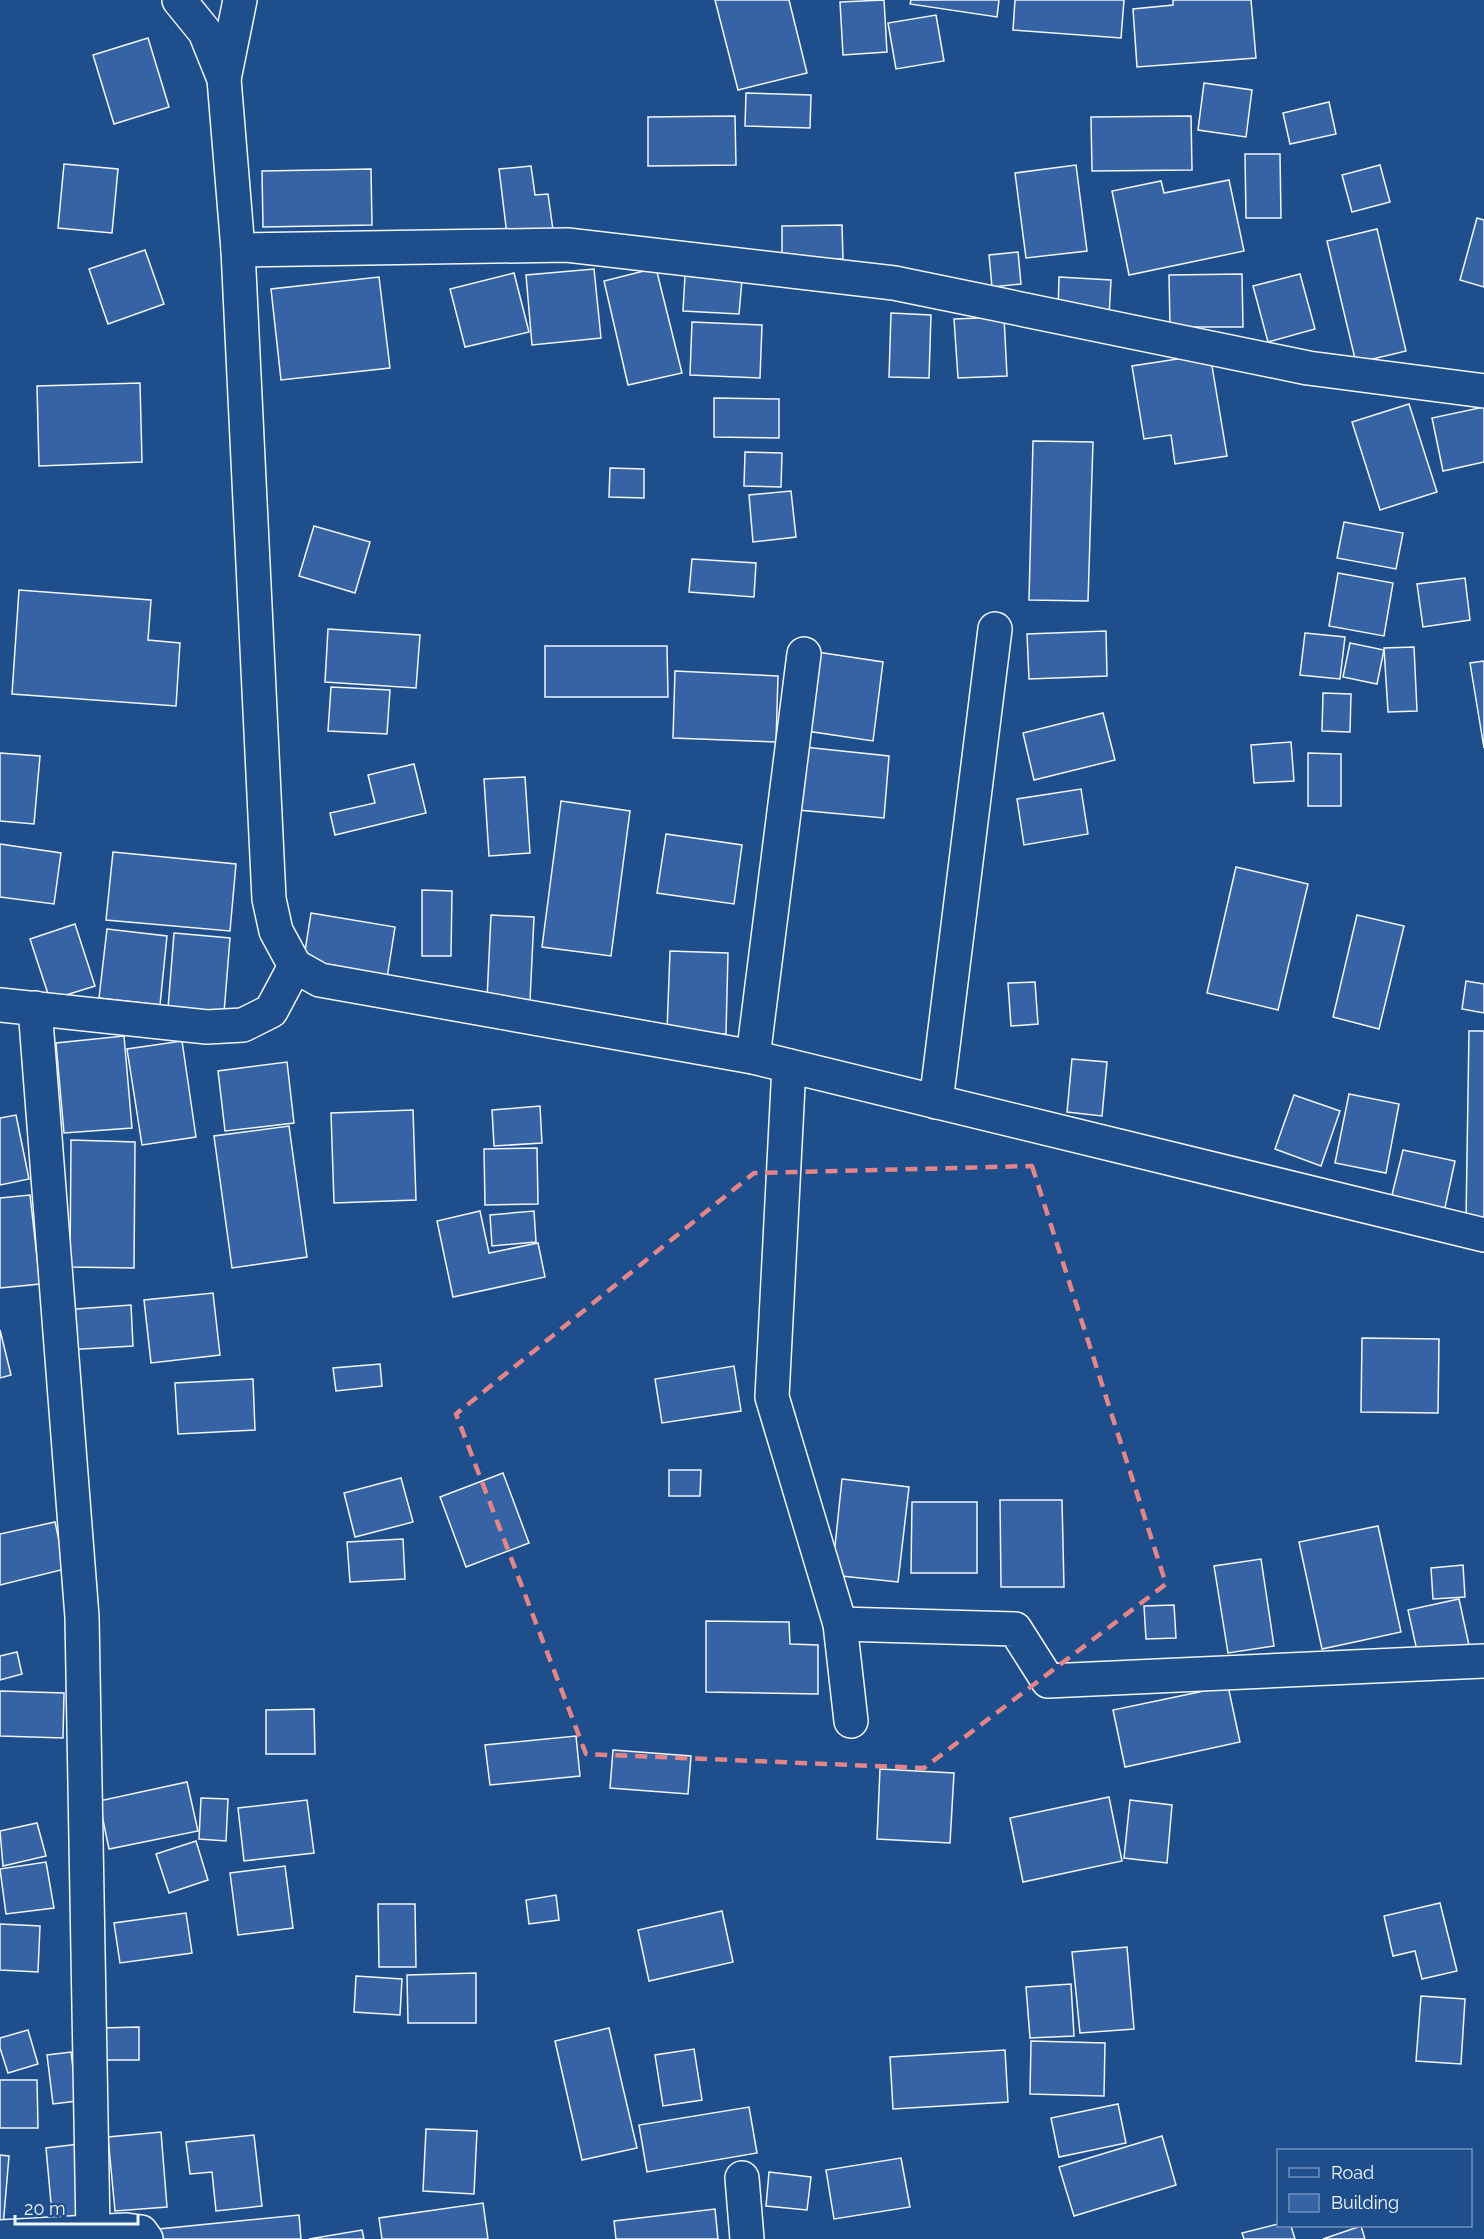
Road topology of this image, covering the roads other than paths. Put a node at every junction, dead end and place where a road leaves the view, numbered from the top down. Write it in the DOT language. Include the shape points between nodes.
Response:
graph roads {
  1 [pos="179,0"];
  2 [pos="240,0"];
  3 [pos="224,79"];
  4 [pos="238,250"];
  5 [pos="1484,391"];
  6 [pos="995,629"];
  7 [pos="804,654"];
  8 [pos="295,966"];
  9 [pos="0,1005"];
  10 [pos="35,1008"];
  11 [pos="753,1057"];
  12 [pos="789,1066"];
  13 [pos="936,1102"];
  14 [pos="1484,1235"];
  15 [pos="840,1624"];
  16 [pos="1484,1661"];
  17 [pos="851,1720"];
  18 [pos="742,2178"];
  19 [pos="93,2231"];
  20 [pos="0,2237"];
  21 [pos="146,2239"];
  22 [pos="747,2239"];
  1 -- 3 [label="street" via="205,32"];
  2 -- 3 [label="street"];
  3 -- 4 [label="street"];
  4 -- 5 [label="street" via="567,245 894,283 1308,368"];
  4 -- 8 [label="street" via="269,899 276,931"];
  6 -- 13 [label="street"];
  7 -- 11 [label="street"];
  8 -- 10 [label="street" via="271,1011 243,1025 207,1027"];
  8 -- 11 [label="street" via="320,980"];
  9 -- 10 [label="street"];
  10 -- 19 [label="street" via="82,1617"];
  11 -- 12 [label="street"];
  12 -- 13 [label="street"];
  12 -- 15 [label="street" via="772,1397"];
  13 -- 14 [label="street"];
  15 -- 16 [label="street" via="1015,1629 1048,1681"];
  15 -- 17 [label="street"];
  18 -- 22 [label="street"];
  19 -- 20 [label="street"];
  19 -- 21 [label="street" via="141,2232"];
}
